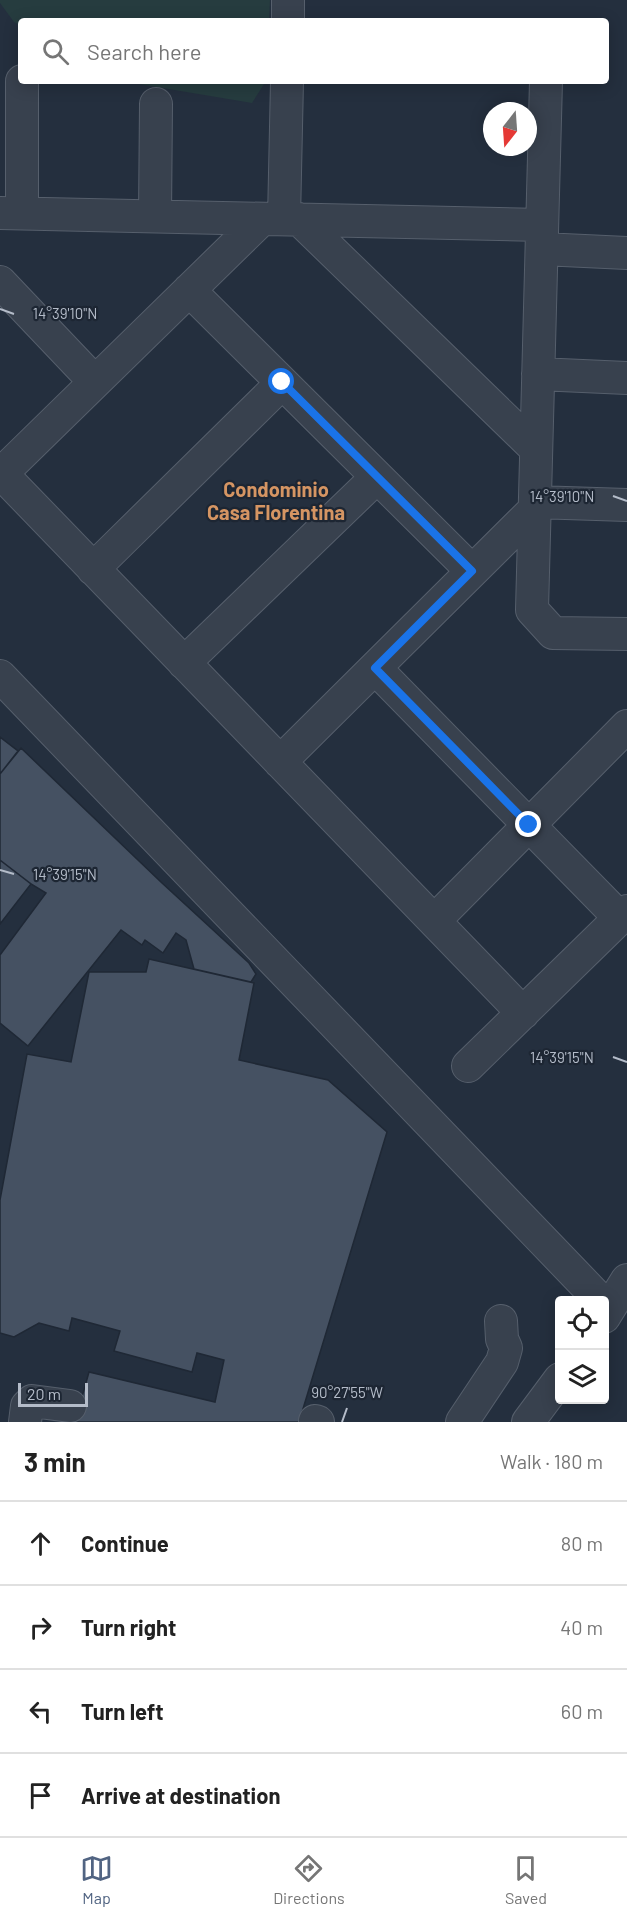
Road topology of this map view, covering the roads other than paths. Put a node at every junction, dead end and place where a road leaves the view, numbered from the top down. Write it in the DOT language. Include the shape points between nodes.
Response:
graph roads {
  1 [pos="288,0"];
  2 [pos="288,18"];
  3 [pos="22,84"];
  4 [pos="287,84"];
  5 [pos="546,84"];
  6 [pos="156,105"];
  7 [pos="11,213"];
  8 [pos="154,216"];
  9 [pos="282,219"];
  10 [pos="542,237"];
  11 [pos="627,253"];
  12 [pos="0,282"];
  13 [pos="189,290"];
  14 [pos="538,374"];
  15 [pos="627,378"];
  16 [pos="95,382"];
  17 [pos="282,382"];
  18 [pos="536,449"];
  19 [pos="1,473"];
  20 [pos="377,477"];
  21 [pos="627,505"];
  22 [pos="535,506"];
  23 [pos="93,569"];
  24 [pos="472,571"];
  25 [pos="627,634"];
  26 [pos="184,663"];
  27 [pos="375,668"];
  28 [pos="0,676"];
  29 [pos="627,726"];
  30 [pos="280,762"];
  31 [pos="529,825"];
  32 [pos="624,915"];
  33 [pos="434,921"];
  34 [pos="523,1013"];
  35 [pos="468,1066"];
  36 [pos="627,1280"];
  37 [pos="594,1296"];
  38 [pos="609,1312"];
  39 [pos="501,1321"];
  40 [pos="555,1386"];
  41 [pos="70,1406"];
  42 [pos="25,1422"];
  43 [pos="462,1422"];
  44 [pos="528,1422"];
  1 -- 2 [label="street"];
  3 -- 7 [label="street"];
  4 -- 9 [label="street"];
  5 -- 10 [label="street"];
  6 -- 8 [label="street"];
  7 -- 8 [label="street"];
  8 -- 9 [label="street"];
  9 -- 10 [label="street"];
  9 -- 13 [label="street"];
  9 -- 18 [label="street"];
  10 -- 11 [label="street"];
  10 -- 14 [label="street"];
  12 -- 16 [label="street"];
  13 -- 16 [label="street"];
  13 -- 17 [label="street"];
  14 -- 15 [label="street"];
  14 -- 18 [label="street"];
  16 -- 19 [label="street"];
  17 -- 20 [label="street"];
  17 -- 23 [label="street"];
  18 -- 22 [label="street"];
  19 -- 23 [label="street"];
  20 -- 24 [label="street"];
  20 -- 26 [label="street"];
  21 -- 22 [label="street"];
  22 -- 24 [label="street"];
  22 -- 25 [label="street" via="532,610 553,633"];
  23 -- 26 [label="street"];
  24 -- 27 [label="street"];
  26 -- 30 [label="street"];
  27 -- 30 [label="street"];
  27 -- 31 [label="street"];
  28 -- 37 [label="street"];
  29 -- 31 [label="street"];
  30 -- 33 [label="street"];
  31 -- 32 [label="street"];
  31 -- 33 [label="street"];
  32 -- 34 [label="street"];
  33 -- 34 [label="street"];
  34 -- 35 [label="street"];
  36 -- 38 [label="street"];
  39 -- 43 [label="street" via="506,1348 502,1362"];
  40 -- 44 [label="street"];
  41 -- 42 [label="street" via="32,1401 27,1406"];
}
